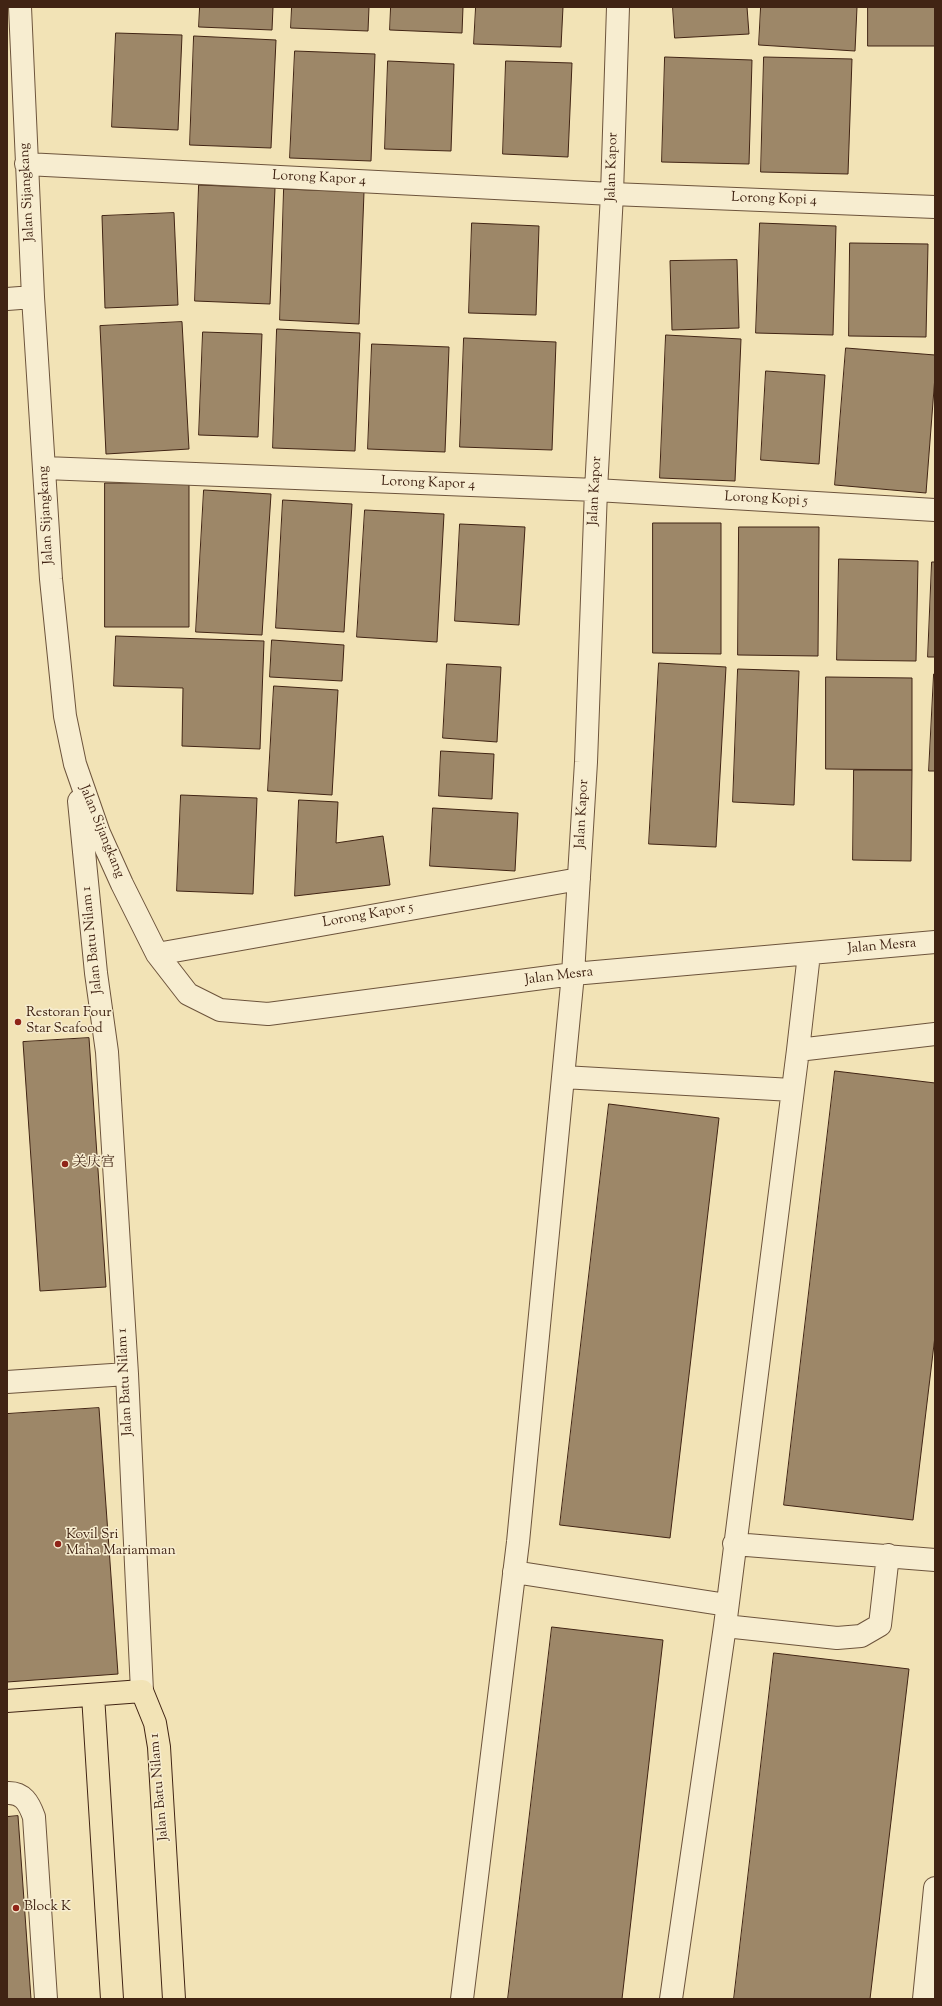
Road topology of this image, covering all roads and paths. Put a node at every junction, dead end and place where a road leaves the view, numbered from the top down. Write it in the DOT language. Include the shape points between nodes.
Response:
graph roads {
  1 [pos="20,7"];
  2 [pos="618,7"];
  3 [pos="26,164"];
  4 [pos="612,194"];
  5 [pos="935,207"];
  6 [pos="33,298"];
  7 [pos="7,299"];
  8 [pos="45,468"];
  9 [pos="596,490"];
  10 [pos="935,510"];
  11 [pos="75,764"];
  12 [pos="579,879"];
  13 [pos="935,942"];
  14 [pos="157,954"];
  15 [pos="809,954"];
  16 [pos="573,974"];
  17 [pos="188,994"];
  18 [pos="935,1034"];
  19 [pos="798,1050"];
  20 [pos="563,1077"];
  21 [pos="792,1090"];
  22 [pos="127,1374"];
  23 [pos="7,1382"];
  24 [pos="734,1544"];
  25 [pos="888,1556"];
  26 [pos="935,1560"];
  27 [pos="514,1572"];
  28 [pos="726,1615"];
  29 [pos="142,1691"];
  30 [pos="93,1695"];
  31 [pos="7,1701"];
  32 [pos="7,1793"];
  33 [pos="935,1888"];
  34 [pos="46,1999"];
  35 [pos="112,1999"];
  36 [pos="174,1999"];
  37 [pos="462,1999"];
  38 [pos="671,1999"];
  39 [pos="924,1999"];
  1 -- 3 [label="street, Jalan Sijangkang"];
  2 -- 4 [label="street, Jalan Kapor"];
  3 -- 4 [label="street, Lorong Kapor 4"];
  3 -- 6 [label="street, Jalan Sijangkang"];
  4 -- 5 [label="street, Lorong Kopi 4"];
  4 -- 9 [label="street, Jalan Kapor"];
  6 -- 7 [label="street"];
  6 -- 8 [label="street, Jalan Sijangkang"];
  8 -- 9 [label="street, Lorong Kapor 4"];
  8 -- 11 [label="street, Jalan Sijangkang" via="51,579 65,716"];
  9 -- 10 [label="street, Lorong Kopi 5"];
  9 -- 12 [label="street, Jalan Kapor"];
  11 -- 14 [label="street, Jalan Sijangkang" via="99,833"];
  11 -- 22 [label="street, Jalan Batu Nilam 1" via="96,973 107,1052"];
  12 -- 14 [label="street, Lorong Kapor 5"];
  12 -- 16 [label="street, Jalan Kapor"];
  13 -- 15 [label="street, Jalan Mesra"];
  14 -- 17 [label="street, Jalan Sijangkang"];
  15 -- 16 [label="street, Jalan Mesra"];
  15 -- 19 [label="street"];
  16 -- 17 [label="street, Jalan Mesra" via="268,1014 220,1010"];
  16 -- 20 [label="street, Jalan Kapor"];
  18 -- 19 [label="street"];
  19 -- 21 [label="street"];
  20 -- 21 [label="street"];
  20 -- 27 [label="street, Jalan Kapor"];
  21 -- 24 [label="street"];
  22 -- 23 [label="street"];
  22 -- 29 [label="street, Jalan Batu Nilam 1"];
  24 -- 25 [label="street"];
  24 -- 28 [label="street"];
  25 -- 26 [label="street"];
  25 -- 28 [label="street" via="880,1625 861,1636 837,1638"];
  27 -- 28 [label="street"];
  27 -- 37 [label="street, Jalan Kapor"];
  28 -- 38 [label="street"];
  29 -- 30 [label="main road"];
  29 -- 36 [label="main road, Jalan Batu Nilam 1" via="154,1723 159,1747"];
  30 -- 31 [label="main road"];
  30 -- 35 [label="main road"];
  32 -- 34 [label="street" via="15,1792 28,1802 34,1816"];
  33 -- 39 [label="street"];
}
